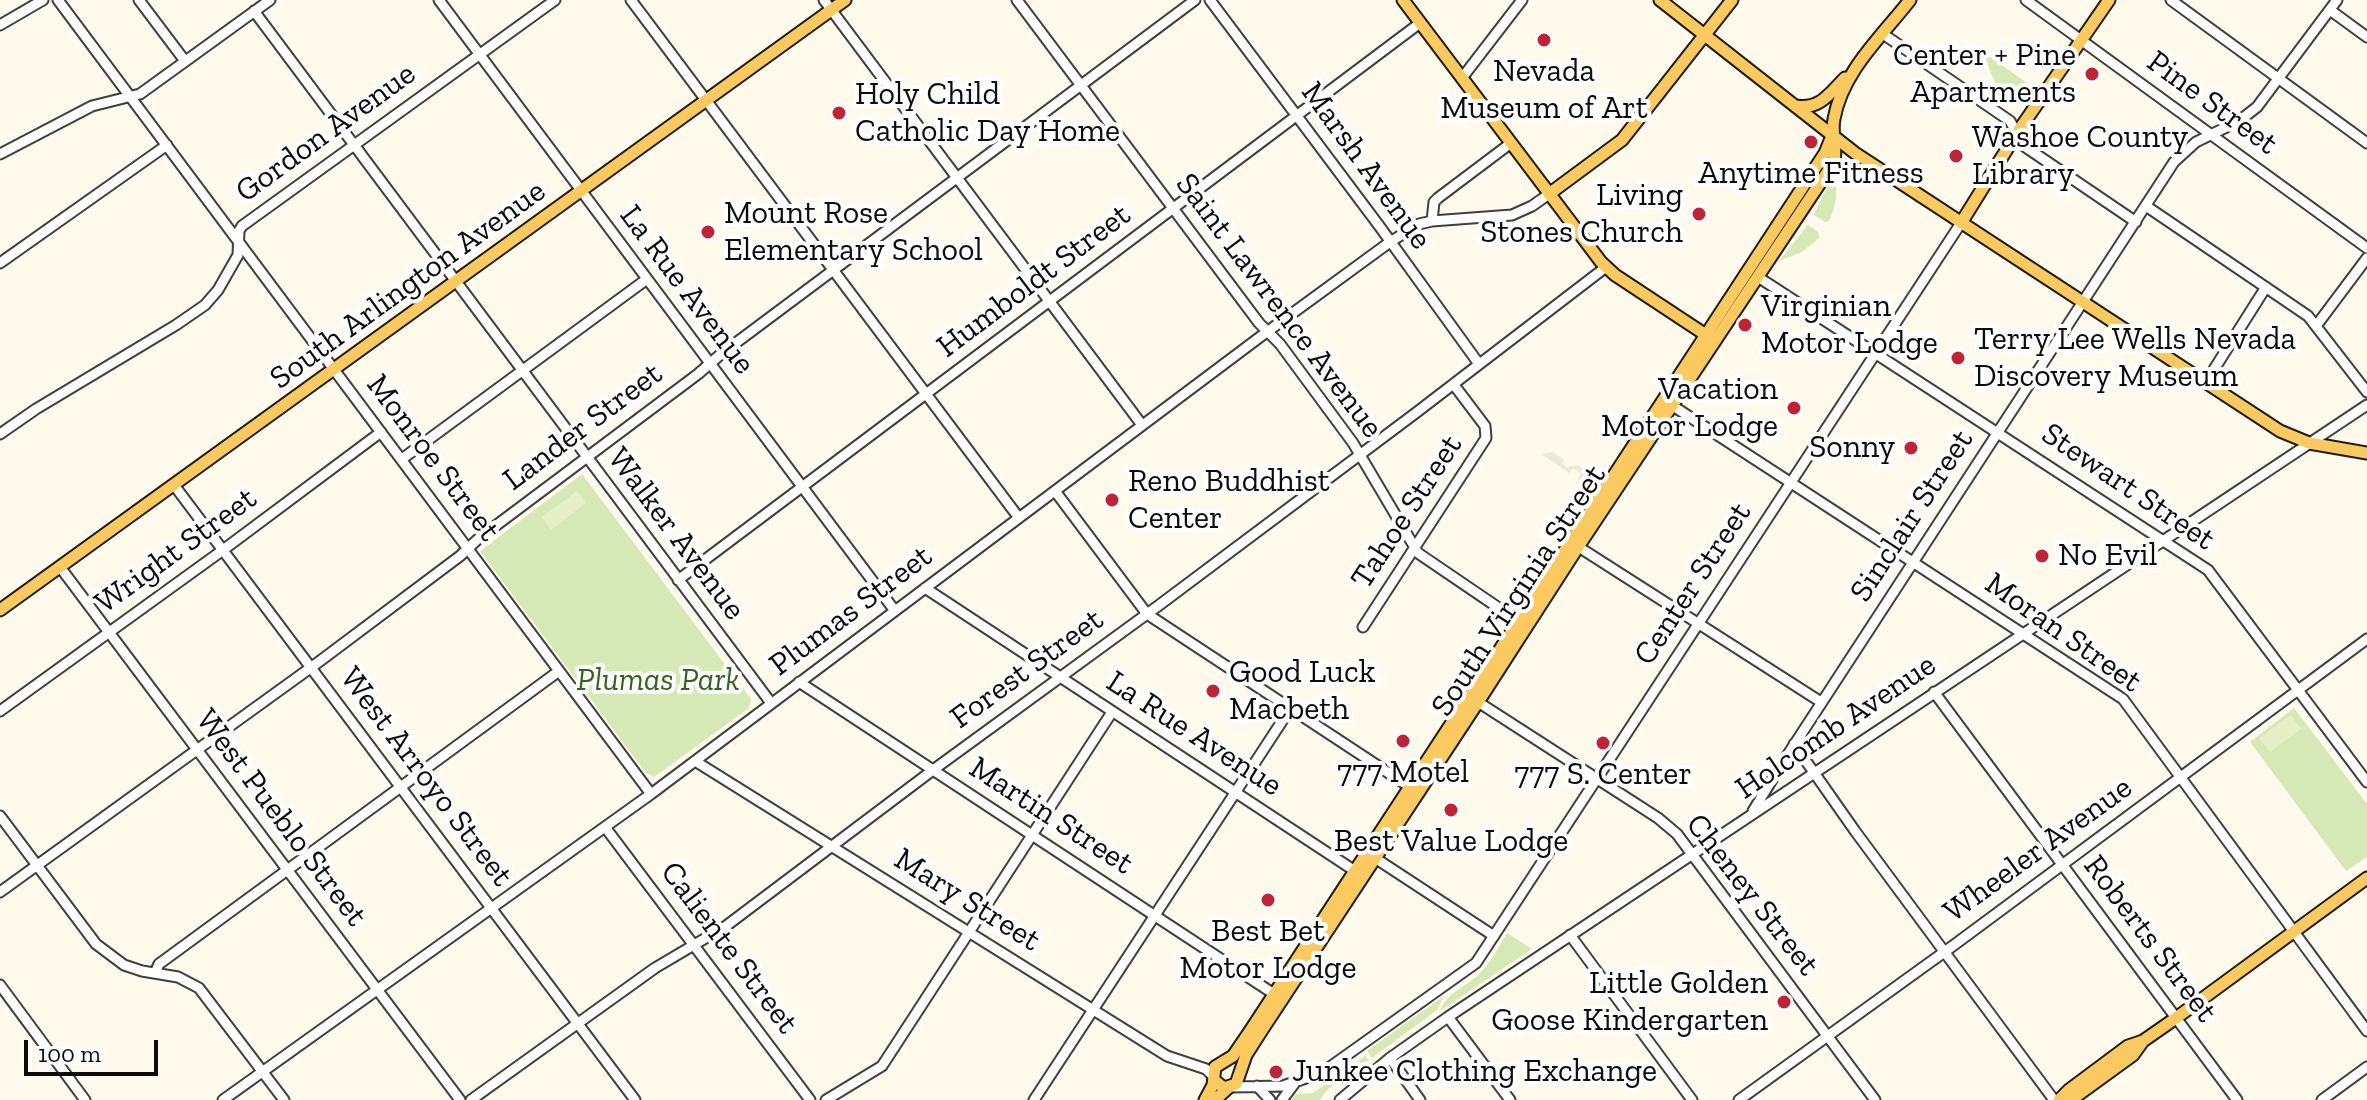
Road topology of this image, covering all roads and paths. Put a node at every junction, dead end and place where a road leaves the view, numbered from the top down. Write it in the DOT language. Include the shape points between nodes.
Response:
graph roads {
  1 [pos="43,0"];
  2 [pos="58,0"];
  3 [pos="139,0"];
  4 [pos="270,0"];
  5 [pos="439,0"];
  6 [pos="555,0"];
  7 [pos="631,0"];
  8 [pos="845,0"];
  9 [pos="1017,0"];
  10 [pos="1195,0"];
  11 [pos="1210,0"];
  12 [pos="1403,0"];
  13 [pos="1522,0"];
  14 [pos="1660,0"];
  15 [pos="1732,0"];
  16 [pos="1910,0"];
  17 [pos="2026,0"];
  18 [pos="2109,0"];
  19 [pos="2171,0"];
  20 [pos="2337,0"];
  21 [pos="828,5"];
  22 [pos="2330,10"];
  23 [pos="254,11"];
  24 [pos="1420,23"];
  25 [pos="0,25"];
  26 [pos="1883,34"];
  27 [pos="1705,36"];
  28 [pos="2367,37"];
  29 [pos="2080,40"];
  30 [pos="479,55"];
  31 [pos="185,61"];
  32 [pos="1854,70"];
  33 [pos="1462,78"];
  34 [pos="2279,80"];
  35 [pos="1081,85"];
  36 [pos="131,97"];
  37 [pos="706,101"];
  38 [pos="1795,106"];
  39 [pos="1297,116"];
  40 [pos="2017,133"];
  41 [pos="2211,134"];
  42 [pos="1832,136"];
  43 [pos="1511,143"];
  44 [pos="2367,143"];
  45 [pos="167,145"];
  46 [pos="353,145"];
  47 [pos="0,154"];
  48 [pos="957,178"];
  49 [pos="582,192"];
  50 [pos="1549,194"];
  51 [pos="2146,206"];
  52 [pos="1173,208"];
  53 [pos="1432,221"];
  54 [pos="2136,222"];
  55 [pos="1961,223"];
  56 [pos="1777,226"];
  57 [pos="240,242"];
  58 [pos="1390,242"];
  59 [pos="2367,248"];
  60 [pos="2367,258"];
  61 [pos="0,263"];
  62 [pos="1606,267"];
  63 [pos="833,271"];
  64 [pos="1758,277"];
  65 [pos="647,279"];
  66 [pos="456,282"];
  67 [pos="2266,287"];
  68 [pos="1050,301"];
  69 [pos="2084,303"];
  70 [pos="2316,326"];
  71 [pos="1267,331"];
  72 [pos="1710,338"];
  73 [pos="1874,354"];
  74 [pos="710,364"];
  75 [pos="1479,364"];
  76 [pos="335,370"];
  77 [pos="522,371"];
  78 [pos="2206,382"];
  79 [pos="1454,385"];
  80 [pos="2367,392"];
  81 [pos="926,394"];
  82 [pos="2367,405"];
  83 [pos="1673,406"];
  84 [pos="1142,425"];
  85 [pos="381,432"];
  86 [pos="1998,432"];
  87 [pos="0,434"];
  88 [pos="2309,443"];
  89 [pos="2367,453"];
  90 [pos="1360,455"];
  91 [pos="586,457"];
  92 [pos="402,459"];
  93 [pos="1790,483"];
  94 [pos="174,485"];
  95 [pos="802,487"];
  96 [pos="1055,491"];
  97 [pos="1019,518"];
  98 [pos="2163,540"];
  99 [pos="1574,545"];
  100 [pos="468,548"];
  101 [pos="1415,548"];
  102 [pos="223,550"];
  103 [pos="1913,562"];
  104 [pos="60,567"];
  105 [pos="678,580"];
  106 [pos="925,588"];
  107 [pos="0,610"];
  108 [pos="895,611"];
  109 [pos="1147,614"];
  110 [pos="1518,621"];
  111 [pos="1698,623"];
  112 [pos="1363,627"];
  113 [pos="109,633"];
  114 [pos="2023,634"];
  115 [pos="2367,639"];
  116 [pos="1498,662"];
  117 [pos="311,667"];
  118 [pos="559,671"];
  119 [pos="1059,677"];
  120 [pos="799,682"];
  121 [pos="2298,690"];
  122 [pos="1934,692"];
  123 [pos="1478,702"];
  124 [pos="1821,702"];
  125 [pos="771,703"];
  126 [pos="1290,709"];
  127 [pos="0,711"];
  128 [pos="1112,712"];
  129 [pos="1794,744"];
  130 [pos="197,750"];
  131 [pos="695,761"];
  132 [pos="933,770"];
  133 [pos="1813,772"];
  134 [pos="2181,778"];
  135 [pos="1597,779"];
  136 [pos="2367,782"];
  137 [pos="1410,787"];
  138 [pos="401,788"];
  139 [pos="1235,792"];
  140 [pos="651,794"];
  141 [pos="1411,802"];
  142 [pos="1751,814"];
  143 [pos="0,816"];
  144 [pos="605,827"];
  145 [pos="1032,835"];
  146 [pos="832,846"];
  147 [pos="1692,853"];
  148 [pos="1375,858"];
  149 [pos="2062,864"];
  150 [pos="37,866"];
  151 [pos="288,871"];
  152 [pos="1355,871"];
  153 [pos="2367,878"];
  154 [pos="0,892"];
  155 [pos="492,908"];
  156 [pos="1155,915"];
  157 [pos="969,931"];
  158 [pos="2295,932"];
  159 [pos="1570,935"];
  160 [pos="1494,936"];
  161 [pos="694,945"];
  162 [pos="1944,951"];
  163 [pos="155,973"];
  164 [pos="0,985"];
  165 [pos="377,989"];
  166 [pos="1274,994"];
  167 [pos="1093,1010"];
  168 [pos="1448,1017"];
  169 [pos="2176,1018"];
  170 [pos="578,1023"];
  171 [pos="2367,1031"];
  172 [pos="1826,1035"];
  173 [pos="2143,1041"];
  174 [pos="1390,1058"];
  175 [pos="1224,1062"];
  176 [pos="2367,1067"];
  177 [pos="262,1071"];
  178 [pos="1240,1074"];
  179 [pos="1214,1078"];
  180 [pos="1294,1084"];
  181 [pos="1257,1086"];
  182 [pos="1230,1087"];
  183 [pos="85,1100"];
  184 [pos="223,1100"];
  185 [pos="284,1100"];
  186 [pos="460,1100"];
  187 [pos="471,1100"];
  188 [pos="635,1100"];
  189 [pos="810,1100"];
  190 [pos="826,1100"];
  191 [pos="1034,1100"];
  192 [pos="1205,1100"];
  193 [pos="1215,1100"];
  194 [pos="1270,1100"];
  195 [pos="1282,1100"];
  196 [pos="1340,1100"];
  197 [pos="1420,1100"];
  198 [pos="1510,1100"];
  199 [pos="1692,1100"];
  200 [pos="1739,1100"];
  201 [pos="1875,1100"];
  202 [pos="2056,1100"];
  203 [pos="2071,1100"];
  204 [pos="2237,1100"];
  205 [pos="2322,1100"];
  1 -- 25 [label="street"];
  2 -- 36 [label="street, Monroe Street"];
  3 -- 31 [label="street"];
  4 -- 23 [label="street"];
  5 -- 30 [label="street, La Rue Avenue"];
  6 -- 30 [label="street, Gordon Avenue"];
  7 -- 37 [label="street"];
  8 -- 21 [label="main road, South Arlington Avenue"];
  9 -- 35 [label="street, Saint Lawrence Avenue"];
  10 -- 35 [label="street, Lander Street"];
  11 -- 39 [label="street, Marsh Avenue"];
  12 -- 24 [label="main road"];
  13 -- 33 [label="street"];
  14 -- 27 [label="main road"];
  15 -- 27 [label="main road"];
  16 -- 26 [label="main road, South Virginia Street"];
  17 -- 29 [label="street, Pine Street"];
  18 -- 29 [label="main road, Center Street"];
  19 -- 34 [label="street"];
  20 -- 22 [label="street, Sinclair Street"];
  21 -- 37 [label="main road, South Arlington Avenue"];
  21 -- 48 [label="street"];
  22 -- 28 [label="street"];
  22 -- 34 [label="street, Sinclair Street"];
  23 -- 31 [label="street"];
  23 -- 46 [label="street, Walker Avenue"];
  24 -- 33 [label="main road"];
  24 -- 39 [label="street, Humboldt Street"];
  26 -- 32 [label="main road, South Virginia Street"];
  26 -- 40 [label="street" via="2010,121"];
  27 -- 38 [label="main road"];
  27 -- 50 [label="main road" via="1622,140"];
  29 -- 40 [label="main road, Center Street"];
  29 -- 41 [label="street, Pine Street"];
  30 -- 46 [label="street, Gordon Avenue"];
  30 -- 49 [label="street, La Rue Avenue"];
  31 -- 36 [label="street"];
  32 -- 38 [label="main road" via="1820,103"];
  32 -- 42 [label="main road, South Virginia Street" via="1838,103"];
  33 -- 43 [label="main road"];
  34 -- 41 [label="street, Sinclair Street" via="2251,113"];
  34 -- 44 [label="street"];
  35 -- 48 [label="street, Lander Street"];
  35 -- 52 [label="street, Saint Lawrence Avenue"];
  36 -- 45 [label="street, Monroe Street"];
  36 -- 47 [label="street" via="92,106"];
  37 -- 49 [label="main road, South Arlington Avenue"];
  37 -- 63 [label="street"];
  38 -- 42 [label="main road"];
  39 -- 52 [label="street, Humboldt Street"];
  39 -- 58 [label="street, Marsh Avenue"];
  40 -- 54 [label="street" via="2024,146"];
  40 -- 55 [label="main road, Center Street"];
  41 -- 51 [label="street, Sinclair Street" via="2184,151"];
  41 -- 59 [label="street, Pine Street"];
  42 -- 55 [label="main road"];
  42 -- 56 [label="main road, South Virginia Street"];
  42 -- 64 [label="main road, South Virginia Street" via="1834,162"];
  43 -- 50 [label="main road"];
  43 -- 53 [label="street" via="1438,198"];
  45 -- 57 [label="street, Monroe Street"];
  45 -- 61 [label="street"];
  46 -- 57 [label="street, Gordon Avenue" via="242,226"];
  46 -- 66 [label="street, Walker Avenue"];
  48 -- 63 [label="street, Lander Street"];
  48 -- 68 [label="street"];
  49 -- 65 [label="street, La Rue Avenue"];
  49 -- 66 [label="main road, South Arlington Avenue"];
  50 -- 53 [label="street, Plumas Street" via="1506,216"];
  50 -- 62 [label="main road"];
  51 -- 54 [label="street, Sinclair Street"];
  51 -- 67 [label="street"];
  52 -- 68 [label="street, Humboldt Street"];
  52 -- 71 [label="street, Saint Lawrence Avenue"];
  53 -- 58 [label="street, Plumas Street"];
  54 -- 69 [label="street, Sinclair Street"];
  55 -- 69 [label="main road"];
  55 -- 73 [label="street, Center Street"];
  56 -- 64 [label="main road" via="1756,269"];
  56 -- 72 [label="main road, South Virginia Street"];
  57 -- 76 [label="street, Monroe Street"];
  57 -- 87 [label="street, Gordon Avenue" via="236,259 205,305"];
  58 -- 71 [label="street, Plumas Street"];
  58 -- 75 [label="street, Marsh Avenue"];
  60 -- 70 [label="street"];
  62 -- 72 [label="main road"];
  62 -- 75 [label="street, Forest Street"];
  63 -- 74 [label="street, Lander Street"];
  63 -- 81 [label="street"];
  64 -- 72 [label="main road, South Virginia Street"];
  64 -- 73 [label="street, Stewart Street"];
  65 -- 74 [label="street, La Rue Avenue"];
  65 -- 77 [label="street"];
  66 -- 76 [label="main road, South Arlington Avenue"];
  66 -- 77 [label="street, Walker Avenue"];
  67 -- 70 [label="street"];
  67 -- 78 [label="street"];
  68 -- 81 [label="street, Humboldt Street"];
  68 -- 84 [label="street"];
  69 -- 78 [label="main road"];
  69 -- 86 [label="street, Sinclair Street"];
  70 -- 80 [label="street"];
  71 -- 84 [label="street, Plumas Street"];
  71 -- 90 [label="street, Saint Lawrence Avenue"];
  72 -- 83 [label="main road, South Virginia Street"];
  72 -- 99 [label="main road, South Virginia Street"];
  73 -- 86 [label="street, Stewart Street"];
  73 -- 93 [label="street, Center Street"];
  74 -- 91 [label="street, Lander Street"];
  74 -- 95 [label="street, La Rue Avenue"];
  75 -- 79 [label="street, Forest Street"];
  76 -- 85 [label="street, Monroe Street"];
  76 -- 94 [label="main road, South Arlington Avenue"];
  77 -- 91 [label="street, Walker Avenue"];
  77 -- 92 [label="street"];
  78 -- 88 [label="main road" via="2280,431"];
  79 -- 90 [label="street, Forest Street"];
  79 -- 101 [label="street, Tahoe Street" via="1487,434"];
  81 -- 95 [label="street, Humboldt Street"];
  81 -- 97 [label="street"];
  82 -- 88 [label="street, Holcomb Avenue"];
  83 -- 93 [label="street, Moran Street"];
  83 -- 99 [label="main road, South Virginia Street"];
  84 -- 96 [label="street, Plumas Street"];
  85 -- 92 [label="street, Monroe Street"];
  85 -- 102 [label="street, Wright Street"];
  86 -- 98 [label="street, Stewart Street"];
  86 -- 103 [label="street, Sinclair Street"];
  88 -- 89 [label="main road"];
  88 -- 98 [label="street, Holcomb Avenue"];
  90 -- 101 [label="street, Saint Lawrence Avenue"];
  90 -- 109 [label="street, Forest Street"];
  91 -- 100 [label="street, Lander Street"];
  91 -- 105 [label="street, Walker Avenue"];
  92 -- 100 [label="street, Monroe Street"];
  93 -- 103 [label="street, Moran Street"];
  93 -- 111 [label="street, Center Street"];
  94 -- 102 [label="street, West Arroyo Street"];
  94 -- 104 [label="main road, South Arlington Avenue"];
  95 -- 105 [label="street, Humboldt Street"];
  95 -- 108 [label="street, La Rue Avenue"];
  96 -- 97 [label="street, Plumas Street"];
  96 -- 109 [label="street"];
  97 -- 106 [label="street, Plumas Street"];
  98 -- 114 [label="street, Holcomb Avenue"];
  98 -- 121 [label="street, Stewart Street" via="2208,570"];
  99 -- 110 [label="main road, South Virginia Street"];
  99 -- 111 [label="street"];
  99 -- 116 [label="main road, South Virginia Street"];
  100 -- 117 [label="street, Lander Street"];
  100 -- 118 [label="street, Monroe Street"];
  101 -- 110 [label="street, Saint Lawrence Avenue"];
  101 -- 112 [label="street, Tahoe Street"];
  102 -- 113 [label="street, Wright Street"];
  102 -- 117 [label="street, West Arroyo Street"];
  103 -- 114 [label="street, Moran Street"];
  103 -- 124 [label="street, Sinclair Street"];
  104 -- 107 [label="main road, South Arlington Avenue"];
  104 -- 113 [label="street, West Pueblo Street"];
  105 -- 125 [label="street, Walker Avenue"];
  106 -- 108 [label="street, Plumas Street"];
  106 -- 119 [label="street, La Rue Avenue"];
  108 -- 120 [label="street, Plumas Street"];
  109 -- 119 [label="street, Forest Street"];
  109 -- 126 [label="street"];
  110 -- 116 [label="main road, South Virginia Street"];
  111 -- 124 [label="street"];
  111 -- 135 [label="street, Center Street"];
  113 -- 127 [label="street, Wright Street"];
  113 -- 130 [label="street, West Pueblo Street"];
  114 -- 122 [label="street, Holcomb Avenue"];
  114 -- 134 [label="street, Moran Street" via="2123,699"];
  115 -- 121 [label="street, Wheeler Avenue"];
  116 -- 123 [label="main road, South Virginia Street" via="1476,695"];
  116 -- 137 [label="main road, South Virginia Street"];
  117 -- 130 [label="street, Lander Street"];
  117 -- 138 [label="street, West Arroyo Street"];
  118 -- 138 [label="street"];
  118 -- 140 [label="street, Monroe Street"];
  119 -- 128 [label="street, La Rue Avenue"];
  119 -- 132 [label="street, Forest Street"];
  120 -- 125 [label="street, Plumas Street"];
  120 -- 132 [label="street, Martin Street"];
  121 -- 134 [label="street, Wheeler Avenue"];
  121 -- 136 [label="street, Stewart Street"];
  122 -- 133 [label="street, Holcomb Avenue"];
  122 -- 149 [label="street, Roberts Street"];
  123 -- 135 [label="street, Cheney Street"];
  123 -- 141 [label="main road, South Virginia Street"];
  124 -- 129 [label="street, Sinclair Street"];
  125 -- 131 [label="street, Plumas Street"];
  126 -- 137 [label="street"];
  126 -- 139 [label="street"];
  128 -- 139 [label="street, La Rue Avenue"];
  128 -- 145 [label="street"];
  129 -- 133 [label="street"];
  129 -- 142 [label="street, Sinclair Street"];
  130 -- 150 [label="street, Lander Street"];
  130 -- 151 [label="street, West Pueblo Street"];
  131 -- 140 [label="street, Plumas Street"];
  131 -- 146 [label="street, Mary Street"];
  132 -- 145 [label="street, Martin Street"];
  132 -- 146 [label="street, Forest Street"];
  133 -- 142 [label="street, Holcomb Avenue"];
  133 -- 162 [label="street"];
  134 -- 149 [label="street, Wheeler Avenue"];
  134 -- 158 [label="street, Moran Street"];
  135 -- 147 [label="street, Cheney Street" via="1670,827"];
  135 -- 160 [label="street, Center Street"];
  137 -- 141 [label="main road"];
  137 -- 152 [label="main road, South Virginia Street"];
  138 -- 151 [label="street"];
  138 -- 155 [label="street, West Arroyo Street"];
  139 -- 152 [label="street, La Rue Avenue"];
  139 -- 156 [label="street"];
  140 -- 144 [label="street, Plumas Street"];
  141 -- 148 [label="main road, South Virginia Street"];
  142 -- 147 [label="street, Holcomb Avenue"];
  143 -- 150 [label="street"];
  144 -- 155 [label="street, Plumas Street"];
  144 -- 161 [label="street, Caliente Street"];
  145 -- 156 [label="street, Martin Street"];
  145 -- 157 [label="street"];
  146 -- 157 [label="street, Mary Street"];
  146 -- 161 [label="street, Forest Street"];
  147 -- 159 [label="street, Holcomb Avenue"];
  147 -- 172 [label="street, Cheney Street"];
  148 -- 160 [label="street"];
  148 -- 178 [label="main road, South Virginia Street" via="1253,1044"];
  149 -- 162 [label="street, Wheeler Avenue"];
  149 -- 169 [label="street, Roberts Street"];
  150 -- 154 [label="street, Lander Street"];
  150 -- 163 [label="street" via="106,953 124,965"];
  151 -- 163 [label="street" via="159,964"];
  151 -- 165 [label="street, West Pueblo Street"];
  152 -- 166 [label="main road, South Virginia Street"];
  153 -- 158 [label="main road"];
  155 -- 165 [label="street, Plumas Street"];
  155 -- 170 [label="street, West Arroyo Street"];
  156 -- 166 [label="street, Martin Street"];
  156 -- 167 [label="street"];
  157 -- 167 [label="street, Mary Street"];
  157 -- 190 [label="street" via="882,1066"];
  158 -- 169 [label="main road"];
  158 -- 171 [label="street, Moran Street"];
  159 -- 168 [label="street, Holcomb Avenue"];
  159 -- 199 [label="street"];
  160 -- 180 [label="street, Center Street" via="1462,974 1331,1068"];
  161 -- 170 [label="street, Forest Street"];
  161 -- 189 [label="street, Caliente Street"];
  162 -- 172 [label="street, Wheeler Avenue"];
  162 -- 202 [label="street"];
  163 -- 177 [label="street" via="199,988"];
  164 -- 183 [label="street"];
  165 -- 177 [label="street, Plumas Street"];
  165 -- 186 [label="street, West Pueblo Street"];
  166 -- 175 [label="main road, South Virginia Street"];
  167 -- 179 [label="street, Mary Street"];
  167 -- 191 [label="street"];
  168 -- 174 [label="street, Holcomb Avenue"];
  168 -- 198 [label="street"];
  169 -- 173 [label="main road"];
  169 -- 204 [label="street, Roberts Street"];
  170 -- 187 [label="street, Forest Street"];
  170 -- 188 [label="street, West Arroyo Street"];
  172 -- 200 [label="street, Wheeler Avenue"];
  172 -- 201 [label="street, Cheney Street"];
  173 -- 202 [label="main road" via="2128,1046"];
  173 -- 203 [label="main road" via="2133,1055"];
  174 -- 196 [label="street, Holcomb Avenue"];
  174 -- 197 [label="street"];
  175 -- 178 [label="main road" via="1235,1064"];
  175 -- 179 [label="main road" via="1215,1067"];
  176 -- 205 [label="street"];
  177 -- 184 [label="street, Plumas Street"];
  177 -- 185 [label="street"];
  178 -- 182 [label="main road"];
  179 -- 182 [label="main road" via="1220,1086"];
  179 -- 192 [label="main road"];
  180 -- 181 [label="street, Center Street"];
  180 -- 195 [label="street"];
  181 -- 182 [label="street, Center Street"];
  181 -- 194 [label="street"];
  182 -- 193 [label="main road"];
}
